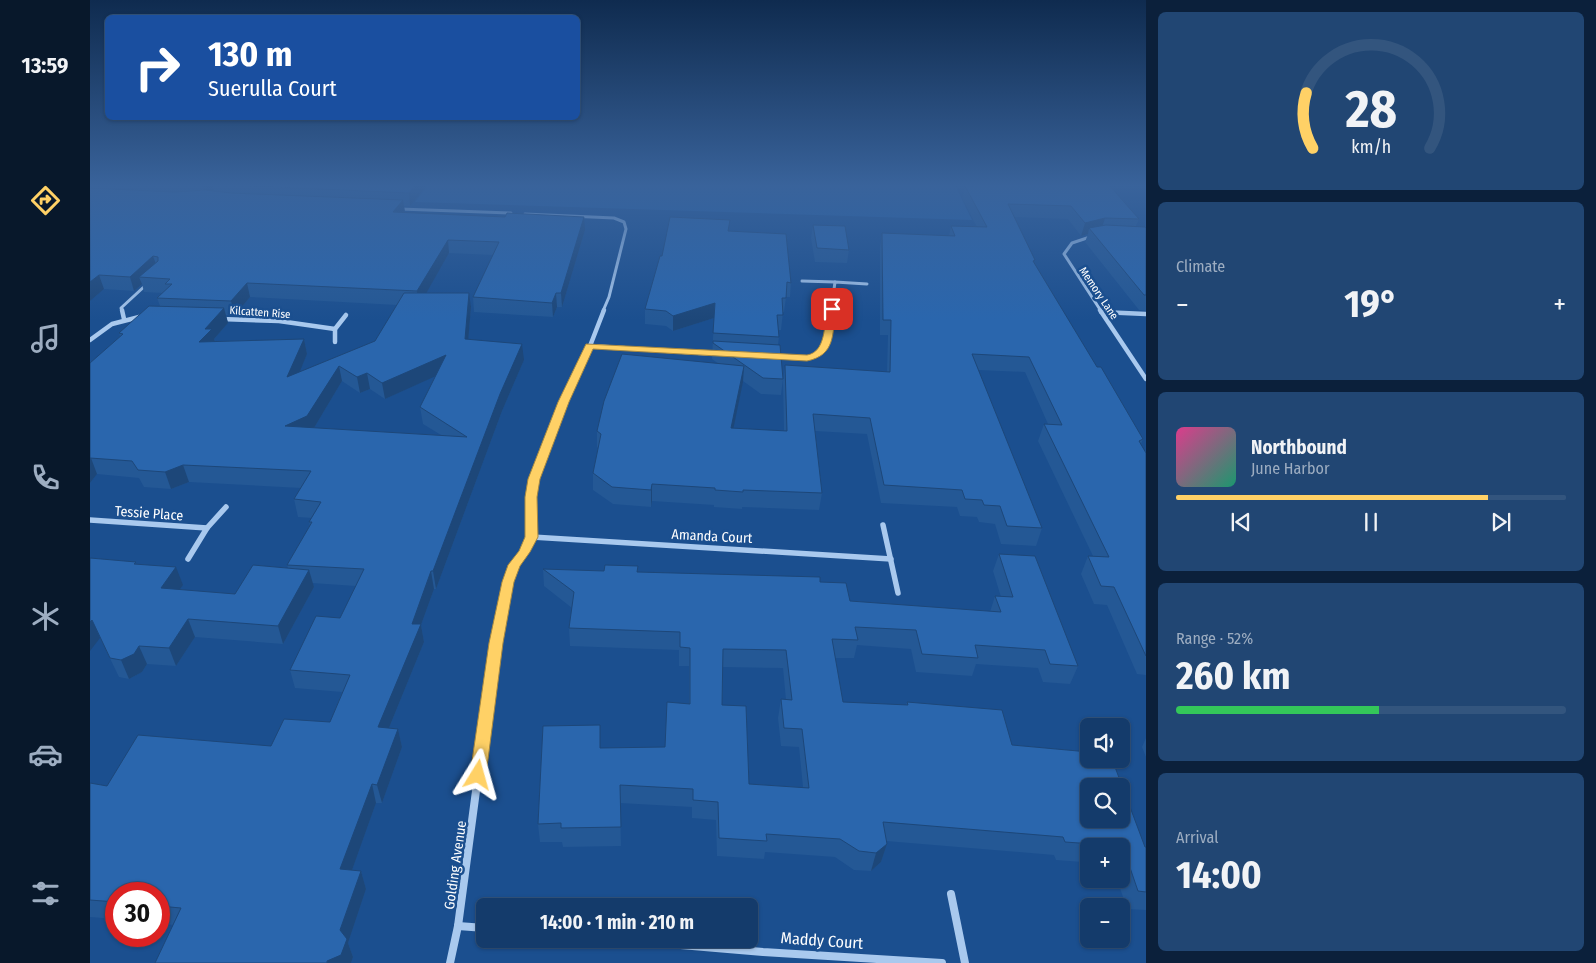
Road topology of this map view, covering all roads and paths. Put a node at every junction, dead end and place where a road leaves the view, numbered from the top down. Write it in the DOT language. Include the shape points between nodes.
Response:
graph roads {
  1 [pos="626,230"];
  2 [pos="1096,236"];
  3 [pos="152,279"];
  4 [pos="802,281"];
  5 [pos="835,282"];
  6 [pos="867,284"];
  7 [pos="1101,312"];
  8 [pos="1146,314"];
  9 [pos="346,315"];
  10 [pos="149,316"];
  11 [pos="212,318"];
  12 [pos="124,319"];
  13 [pos="335,329"];
  14 [pos="90,340"];
  15 [pos="335,342"];
  16 [pos="590,346"];
  17 [pos="725,354"];
  18 [pos="772,357"];
  19 [pos="1146,379"];
  20 [pos="226,507"];
  21 [pos="90,520"];
  22 [pos="883,525"];
  23 [pos="207,528"];
  24 [pos="532,537"];
  25 [pos="188,559"];
  26 [pos="890,559"];
  27 [pos="898,593"];
  28 [pos="951,894"];
  29 [pos="458,926"];
  30 [pos="476,927"];
  31 [pos="716,948"];
  32 [pos="450,963"];
  33 [pos="942,963"];
  34 [pos="965,963"];
  1 -- 16 [label="street" via="609,297"];
  2 -- 7 [label="street, Memory Lane" via="1072,243 1064,254"];
  3 -- 12 [label="street" via="121,308"];
  4 -- 5 [label="street"];
  5 -- 6 [label="street"];
  5 -- 18 [label="street" via="826,342 821,353 807,358"];
  7 -- 8 [label="street"];
  7 -- 19 [label="street, Memory Lane"];
  9 -- 13 [label="street"];
  10 -- 12 [label="street"];
  11 -- 13 [label="street, Kilcatten Rise"];
  12 -- 14 [label="street" via="103,329"];
  13 -- 15 [label="street"];
  16 -- 17 [label="street"];
  16 -- 24 [label="street" via="534,479"];
  20 -- 23 [label="street"];
  21 -- 23 [label="street, Tessie Place"];
  22 -- 26 [label="street"];
  23 -- 25 [label="street"];
  24 -- 26 [label="street, Amanda Court"];
  24 -- 29 [label="street, Golding Avenue" via="514,565 508,582 498,634"];
  26 -- 27 [label="street"];
  28 -- 34 [label="street"];
  29 -- 30 [label="street"];
  29 -- 32 [label="street, Golding Avenue"];
  31 -- 33 [label="street, Maddy Court"];
}
